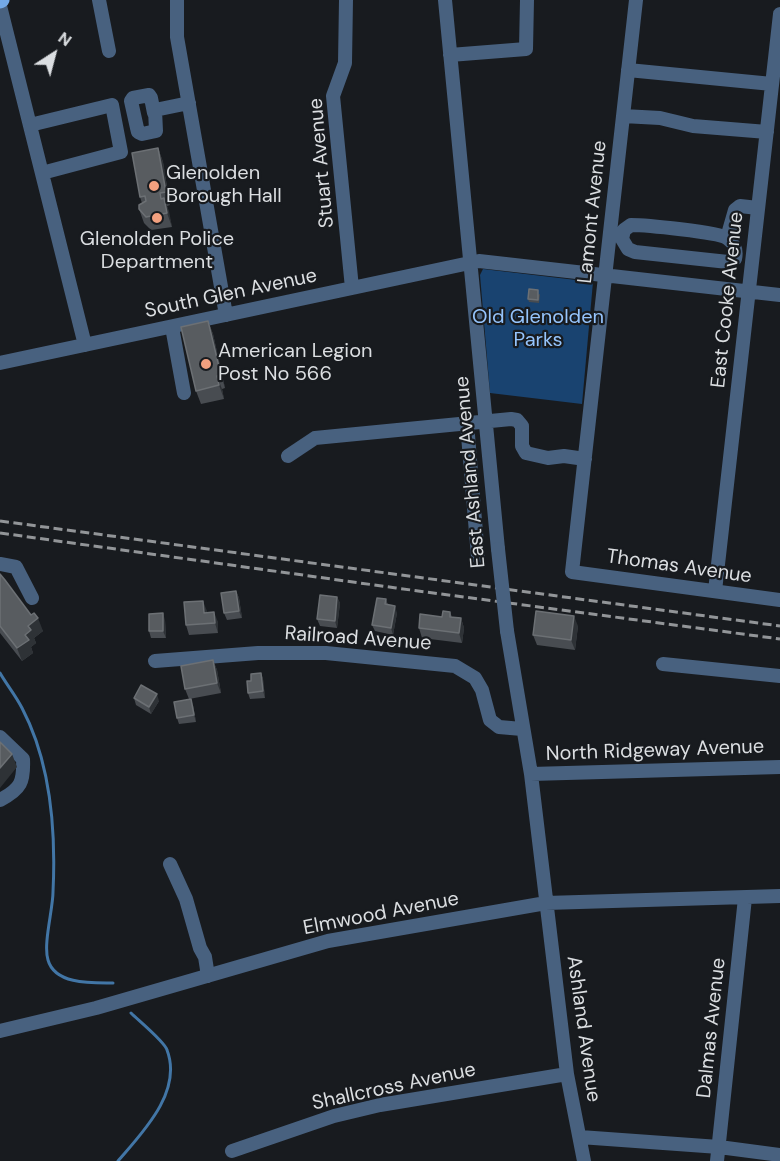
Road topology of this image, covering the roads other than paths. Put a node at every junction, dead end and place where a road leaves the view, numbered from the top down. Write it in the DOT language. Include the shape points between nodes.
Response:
graph roads {
  1 [pos="99,0"];
  2 [pos="177,0"];
  3 [pos="346,0"];
  4 [pos="445,0"];
  5 [pos="527,0"];
  6 [pos="636,0"];
  7 [pos="0,6"];
  8 [pos="780,14"];
  9 [pos="109,51"];
  10 [pos="450,55"];
  11 [pos="628,70"];
  12 [pos="772,84"];
  13 [pos="189,103"];
  14 [pos="154,112"];
  15 [pos="623,116"];
  16 [pos="30,125"];
  17 [pos="767,132"];
  18 [pos="42,173"];
  19 [pos="758,208"];
  20 [pos="616,234"];
  21 [pos="727,238"];
  22 [pos="736,252"];
  23 [pos="753,254"];
  24 [pos="471,262"];
  25 [pos="606,274"];
  26 [pos="352,288"];
  27 [pos="749,291"];
  28 [pos="780,295"];
  29 [pos="226,315"];
  30 [pos="172,327"];
  31 [pos="85,345"];
  32 [pos="0,363"];
  33 [pos="184,393"];
  34 [pos="486,422"];
  35 [pos="466,423"];
  36 [pos="288,456"];
  37 [pos="585,459"];
  38 [pos="478,557"];
  39 [pos="0,564"];
  40 [pos="572,572"];
  41 [pos="716,591"];
  42 [pos="32,598"];
  43 [pos="780,600"];
  44 [pos="155,661"];
  45 [pos="663,664"];
  46 [pos="780,676"];
  47 [pos="522,729"];
  48 [pos="0,737"];
  49 [pos="780,767"];
  50 [pos="531,774"];
  51 [pos="0,800"];
  52 [pos="170,864"];
  53 [pos="780,896"];
  54 [pos="745,898"];
  55 [pos="546,903"];
  56 [pos="208,976"];
  57 [pos="0,1031"];
  58 [pos="567,1074"];
  59 [pos="580,1137"];
  60 [pos="232,1151"];
  61 [pos="718,1154"];
  62 [pos="780,1155"];
  63 [pos="584,1161"];
  1 -- 9 [label="street"];
  2 -- 13 [label="street" via="177,37"];
  3 -- 26 [label="street, Stuart Avenue" via="345,63 333,96"];
  4 -- 10 [label="street, East Ashland Avenue"];
  5 -- 10 [label="street" via="526,49"];
  6 -- 11 [label="street, Lamont Avenue"];
  7 -- 16 [label="street"];
  8 -- 12 [label="street, East Cooke Avenue"];
  10 -- 24 [label="street, East Ashland Avenue"];
  11 -- 12 [label="street"];
  11 -- 15 [label="street, Lamont Avenue"];
  12 -- 17 [label="street, East Cooke Avenue"];
  13 -- 14 [label="street"];
  13 -- 29 [label="street"];
  15 -- 17 [label="street"];
  15 -- 20 [label="street, Lamont Avenue"];
  16 -- 18 [label="street"];
  16 -- 18 [label="street" via="112,105 121,152"];
  17 -- 19 [label="street, East Cooke Avenue"];
  18 -- 31 [label="street"];
  19 -- 21 [label="street" via="740,206 735,210"];
  19 -- 23 [label="street, East Cooke Avenue"];
  20 -- 21 [label="street" via="636,225"];
  20 -- 22 [label="street" via="635,252 728,262 735,259"];
  20 -- 25 [label="street, Lamont Avenue"];
  21 -- 22 [label="street"];
  22 -- 23 [label="street"];
  23 -- 27 [label="street, East Cooke Avenue"];
  24 -- 25 [label="street, South Glen Avenue" via="488,260"];
  24 -- 26 [label="street, South Glen Avenue"];
  24 -- 34 [label="street, East Ashland Avenue"];
  25 -- 27 [label="street, South Glen Avenue"];
  25 -- 37 [label="street, Lamont Avenue"];
  26 -- 29 [label="street, South Glen Avenue"];
  27 -- 28 [label="street, South Glen Avenue"];
  27 -- 41 [label="street, East Cooke Avenue"];
  29 -- 30 [label="street, South Glen Avenue"];
  30 -- 31 [label="street, South Glen Avenue"];
  30 -- 33 [label="street"];
  31 -- 32 [label="street, South Glen Avenue"];
  34 -- 35 [label="street"];
  34 -- 37 [label="street" via="520,422 523,450 529,455"];
  34 -- 47 [label="street, East Ashland Avenue, bridge" via="507,631"];
  35 -- 36 [label="street" via="315,438"];
  35 -- 38 [label="street"];
  37 -- 40 [label="street, Lamont Avenue"];
  39 -- 42 [label="street" via="16,567"];
  40 -- 41 [label="street, Thomas Avenue"];
  41 -- 43 [label="street, Thomas Avenue"];
  44 -- 47 [label="street, Railroad Avenue" via="258,653 326,653 455,666 475,678 490,720 499,728"];
  45 -- 46 [label="street"];
  47 -- 50 [label="street, East Ashland Avenue"];
  48 -- 51 [label="street" via="23,759 19,787"];
  49 -- 50 [label="street, North Ridgeway Avenue"];
  50 -- 55 [label="street, East Ashland Avenue"];
  52 -- 56 [label="street" via="186,899"];
  53 -- 54 [label="street, Elmwood Avenue"];
  54 -- 55 [label="street, Elmwood Avenue"];
  54 -- 61 [label="street, Dalmas Avenue"];
  55 -- 56 [label="street, Elmwood Avenue" via="328,941"];
  55 -- 58 [label="street, Ashland Avenue"];
  56 -- 57 [label="street, Elmwood Avenue"];
  58 -- 59 [label="street, Ashland Avenue"];
  58 -- 60 [label="street, Shallcross Avenue" via="334,1116"];
  59 -- 61 [label="street"];
  59 -- 63 [label="street, Ashland Avenue"];
  61 -- 62 [label="street"];
}
